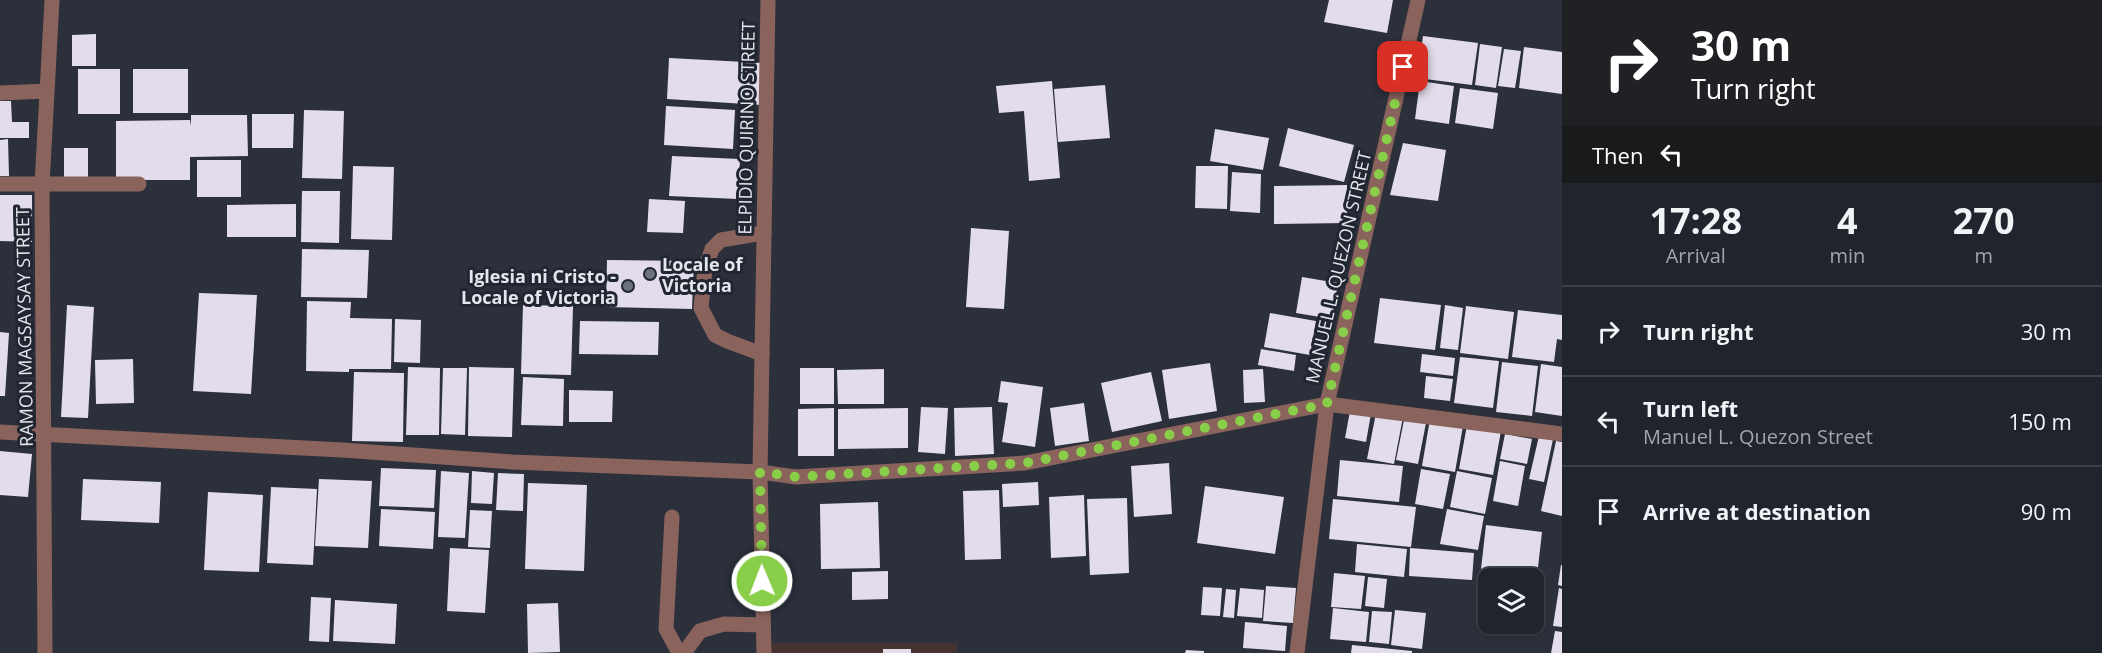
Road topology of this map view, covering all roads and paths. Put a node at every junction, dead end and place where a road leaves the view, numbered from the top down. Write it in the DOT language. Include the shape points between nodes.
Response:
graph roads {
  1 [pos="52,0"];
  2 [pos="768,0"];
  3 [pos="1418,0"];
  4 [pos="47,91"];
  5 [pos="0,93"];
  6 [pos="0,184"];
  7 [pos="139,184"];
  8 [pos="42,185"];
  9 [pos="764,233"];
  10 [pos="762,354"];
  11 [pos="1327,404"];
  12 [pos="0,432"];
  13 [pos="45,434"];
  14 [pos="1562,434"];
  15 [pos="760,472"];
  16 [pos="672,517"];
  17 [pos="763,625"];
  18 [pos="45,653"];
  19 [pos="682,653"];
  20 [pos="764,653"];
  21 [pos="1298,653"];
  1 -- 4 [label="street, RAMON MAGSAYSAY STREET"];
  2 -- 9 [label="street, ELPIDIO QUIRINO STREET"];
  3 -- 11 [label="street, MANUEL L. QUEZON STREET"];
  4 -- 5 [label="street"];
  4 -- 8 [label="street, RAMON MAGSAYSAY STREET"];
  6 -- 8 [label="street"];
  7 -- 8 [label="street"];
  8 -- 13 [label="street, RAMON MAGSAYSAY STREET"];
  9 -- 10 [label="street, ELPIDIO QUIRINO STREET"];
  9 -- 10 [label="street" via="721,240 712,249 705,269 701,308 715,335"];
  10 -- 15 [label="street, ELPIDIO QUIRINO STREET"];
  11 -- 14 [label="street"];
  11 -- 15 [label="street" via="1025,463 796,477"];
  11 -- 21 [label="street, MANUEL L. QUEZON STREET"];
  12 -- 13 [label="street"];
  13 -- 15 [label="street" via="513,462"];
  13 -- 18 [label="street, RAMON MAGSAYSAY STREET"];
  15 -- 17 [label="street, ELPIDIO QUIRINO STREET"];
  16 -- 19 [label="street" via="666,629"];
  17 -- 19 [label="street" via="724,624 700,631"];
  17 -- 20 [label="street, ELPIDIO QUIRINO STREET"];
}
